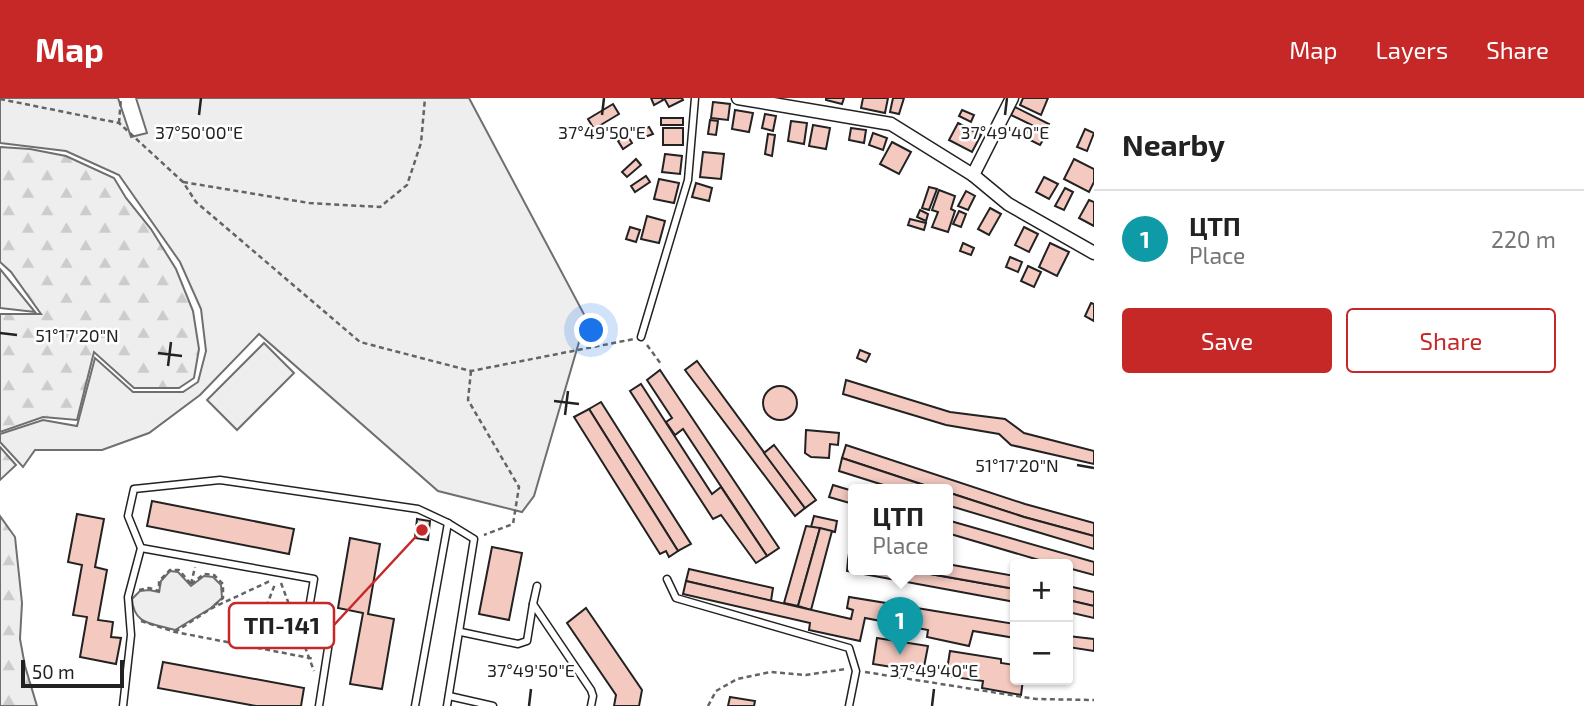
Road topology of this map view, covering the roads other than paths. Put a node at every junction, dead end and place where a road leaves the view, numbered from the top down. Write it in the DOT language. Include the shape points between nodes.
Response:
graph roads {
  1 [pos="695,98"];
  2 [pos="738,98"];
  3 [pos="1012,98"];
  4 [pos="973,175"];
  5 [pos="1094,253"];
  6 [pos="641,337"];
  7 [pos="448,523"];
  8 [pos="141,548"];
  9 [pos="667,579"];
  10 [pos="537,586"];
  11 [pos="533,604"];
  12 [pos="461,632"];
  13 [pos="449,696"];
  14 [pos="123,706"];
  15 [pos="319,706"];
  16 [pos="415,706"];
  17 [pos="447,706"];
  18 [pos="493,706"];
  19 [pos="591,706"];
  20 [pos="849,706"];
  1 -- 6 [label="lane" via="688,180"];
  2 -- 4 [label="street" via="891,124"];
  3 -- 4 [label="street"];
  4 -- 5 [label="street" via="1008,204"];
  7 -- 8 [label="lane" via="418,509 220,480 134,489 128,516"];
  7 -- 12 [label="lane" via="474,539"];
  7 -- 16 [label="lane"];
  8 -- 14 [label="lane" via="128,597 131,635"];
  8 -- 15 [label="lane" via="314,579 308,614 329,642"];
  9 -- 20 [label="lane" via="676,598 849,648 856,671"];
  10 -- 11 [label="lane"];
  11 -- 12 [label="lane" via="527,641 518,644"];
  11 -- 19 [label="lane" via="591,690"];
  12 -- 13 [label="lane"];
  13 -- 17 [label="lane"];
  13 -- 18 [label="lane"];
}
